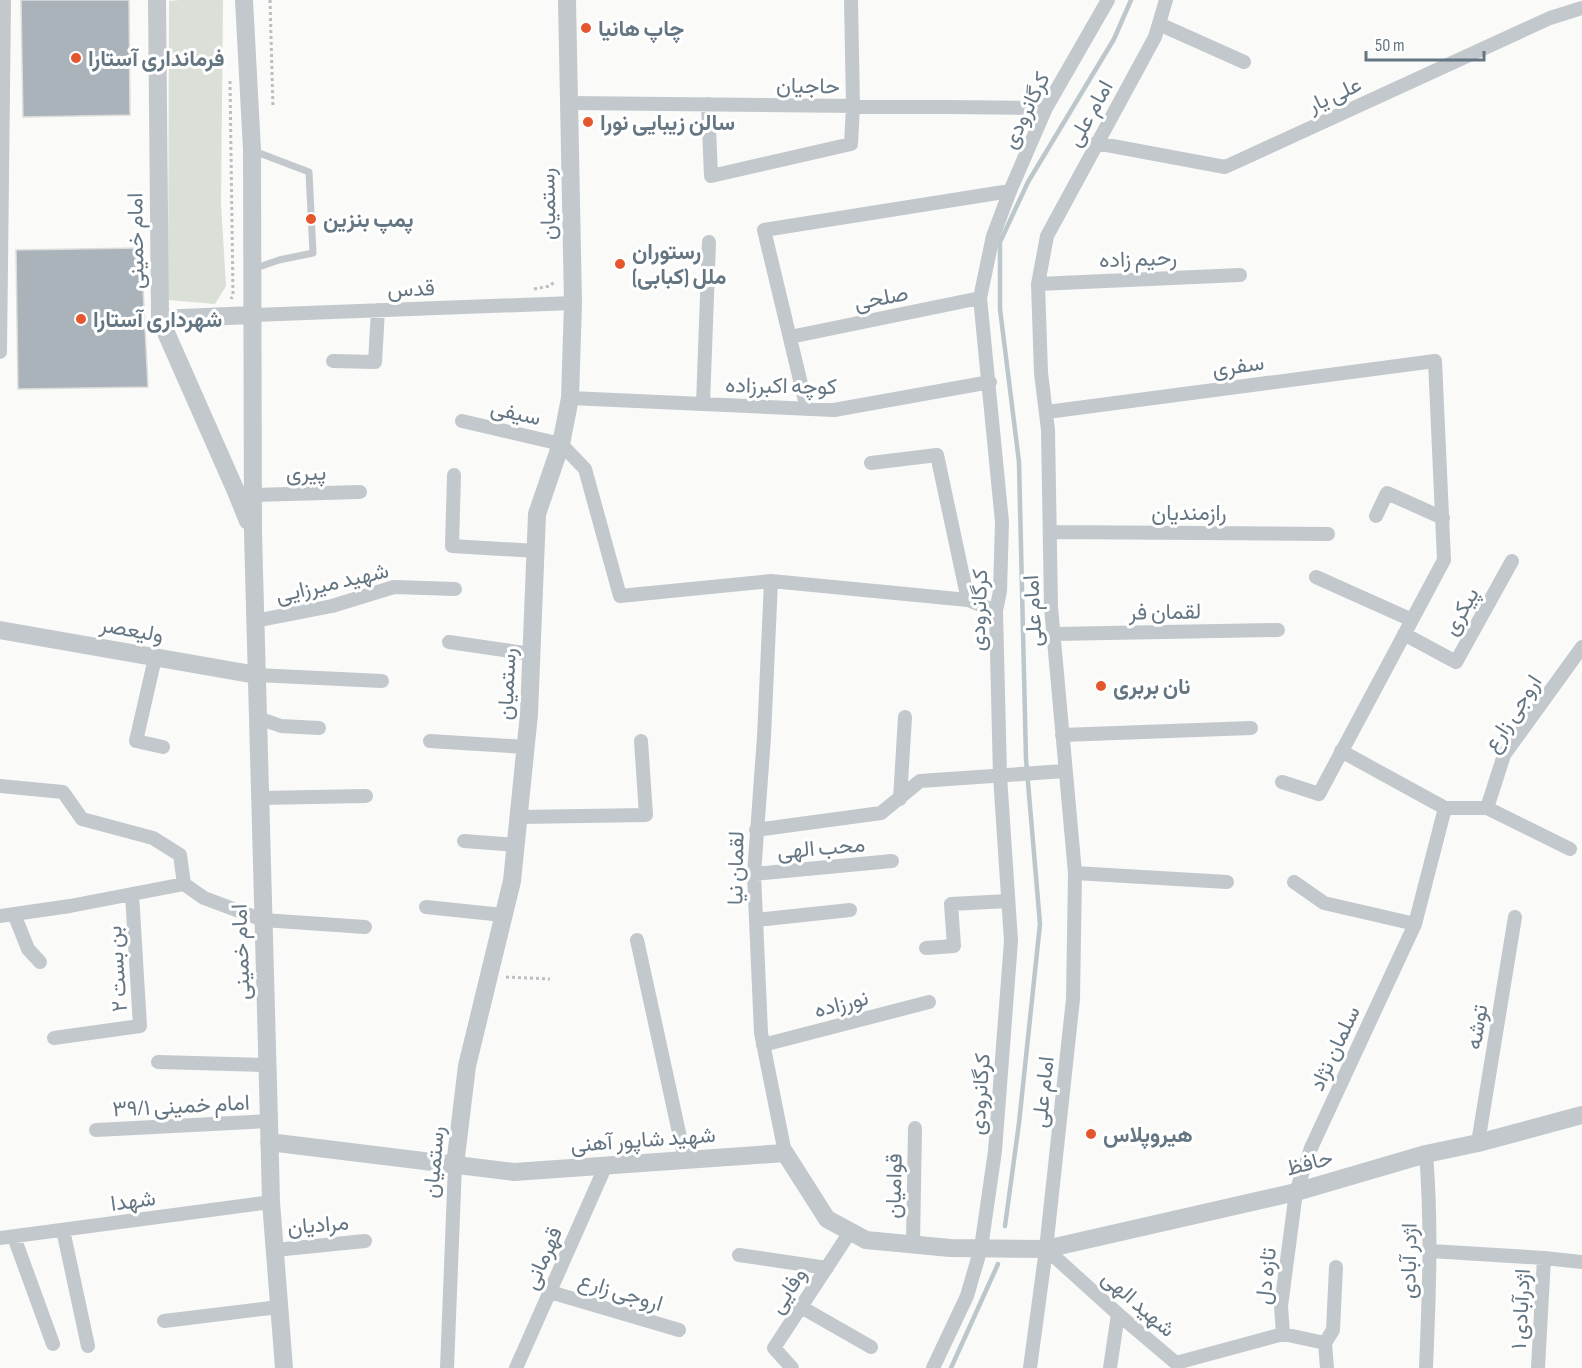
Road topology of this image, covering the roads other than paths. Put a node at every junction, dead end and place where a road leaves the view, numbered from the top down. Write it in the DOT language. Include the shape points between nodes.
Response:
graph roads {
  1 [pos="4,0"];
  2 [pos="157,0"];
  3 [pos="244,0"];
  4 [pos="567,0"];
  5 [pos="851,0"];
  6 [pos="1108,0"];
  7 [pos="1166,0"];
  8 [pos="1582,8"];
  9 [pos="1159,24"];
  10 [pos="1244,62"];
  11 [pos="569,103"];
  12 [pos="708,104"];
  13 [pos="853,106"];
  14 [pos="1046,108"];
  15 [pos="2,130"];
  16 [pos="1096,143"];
  17 [pos="252,150"];
  18 [pos="1010,191"];
  19 [pos="709,242"];
  20 [pos="251,270"];
  21 [pos="1,275"];
  22 [pos="1240,275"];
  23 [pos="1038,284"];
  24 [pos="981,298"];
  25 [pos="573,303"];
  26 [pos="378,310"];
  27 [pos="251,315"];
  28 [pos="160,319"];
  29 [pos="790,337"];
  30 [pos="0,352"];
  31 [pos="333,361"];
  32 [pos="990,382"];
  33 [pos="570,398"];
  34 [pos="703,404"];
  35 [pos="807,409"];
  36 [pos="1047,412"];
  37 [pos="462,421"];
  38 [pos="561,444"];
  39 [pos="871,463"];
  40 [pos="454,475"];
  41 [pos="360,492"];
  42 [pos="252,495"];
  43 [pos="1376,516"];
  44 [pos="1443,518"];
  45 [pos="1050,532"];
  46 [pos="252,534"];
  47 [pos="1328,534"];
  48 [pos="536,551"];
  49 [pos="1512,561"];
  50 [pos="1316,577"];
  51 [pos="771,581"];
  52 [pos="455,589"];
  53 [pos="968,600"];
  54 [pos="996,611"];
  55 [pos="1412,620"];
  56 [pos="255,621"];
  57 [pos="0,630"];
  58 [pos="1278,630"];
  59 [pos="1054,634"];
  60 [pos="1404,634"];
  61 [pos="449,642"];
  62 [pos="1582,647"];
  63 [pos="531,654"];
  64 [pos="155,658"];
  65 [pos="256,675"];
  66 [pos="382,681"];
  67 [pos="905,717"];
  68 [pos="258,718"];
  69 [pos="320,728"];
  70 [pos="1251,728"];
  71 [pos="1062,735"];
  72 [pos="430,741"];
  73 [pos="641,741"];
  74 [pos="163,747"];
  75 [pos="526,747"];
  76 [pos="1341,751"];
  77 [pos="1065,771"];
  78 [pos="1000,776"];
  79 [pos="1282,783"];
  80 [pos="0,786"];
  81 [pos="366,796"];
  82 [pos="260,798"];
  83 [pos="900,799"];
  84 [pos="1445,808"];
  85 [pos="1487,808"];
  86 [pos="519,817"];
  87 [pos="756,830"];
  88 [pos="464,841"];
  89 [pos="516,845"];
  90 [pos="1570,849"];
  91 [pos="892,861"];
  92 [pos="1075,873"];
  93 [pos="754,874"];
  94 [pos="1227,882"];
  95 [pos="1294,882"];
  96 [pos="184,884"];
  97 [pos="132,894"];
  98 [pos="1008,901"];
  99 [pos="426,907"];
  100 [pos="850,910"];
  101 [pos="14,914"];
  102 [pos="503,915"];
  103 [pos="0,916"];
  104 [pos="1515,917"];
  105 [pos="263,920"];
  106 [pos="756,920"];
  107 [pos="1414,924"];
  108 [pos="365,927"];
  109 [pos="637,940"];
  110 [pos="926,948"];
  111 [pos="40,962"];
  112 [pos="929,1002"];
  113 [pos="54,1038"];
  114 [pos="764,1045"];
  115 [pos="158,1062"];
  116 [pos="267,1065"];
  117 [pos="1582,1115"];
  118 [pos="269,1121"];
  119 [pos="915,1128"];
  120 [pos="96,1130"];
  121 [pos="270,1142"];
  122 [pos="1478,1143"];
  123 [pos="785,1154"];
  124 [pos="1426,1154"];
  125 [pos="685,1160"];
  126 [pos="455,1165"];
  127 [pos="606,1166"];
  128 [pos="1296,1192"];
  129 [pos="271,1202"];
  130 [pos="63,1230"];
  131 [pos="850,1232"];
  132 [pos="7,1238"];
  133 [pos="365,1241"];
  134 [pos="913,1244"];
  135 [pos="981,1248"];
  136 [pos="1046,1249"];
  137 [pos="275,1250"];
  138 [pos="1431,1251"];
  139 [pos="739,1255"];
  140 [pos="1544,1258"];
  141 [pos="1582,1262"];
  142 [pos="1336,1267"];
  143 [pos="827,1268"];
  144 [pos="550,1292"];
  145 [pos="279,1307"];
  146 [pos="801,1307"];
  147 [pos="1118,1314"];
  148 [pos="164,1321"];
  149 [pos="679,1330"];
  150 [pos="1283,1334"];
  151 [pos="1325,1343"];
  152 [pos="52,1344"];
  153 [pos="88,1346"];
  154 [pos="871,1347"];
  155 [pos="1176,1365"];
  156 [pos="284,1368"];
  157 [pos="447,1368"];
  158 [pos="516,1368"];
  159 [pos="792,1368"];
  160 [pos="933,1368"];
  161 [pos="1030,1368"];
  162 [pos="1110,1368"];
  163 [pos="1327,1368"];
  164 [pos="1426,1368"];
  165 [pos="1538,1368"];
  1 -- 15 [label="street"];
  2 -- 28 [label="street, امام خمینی"];
  3 -- 17 [label="street, امام خمینی"];
  4 -- 11 [label="street, رستمیان"];
  5 -- 13 [label="street"];
  6 -- 14 [label="street, کرگانرودی"];
  7 -- 9 [label="street, امام علی"];
  8 -- 16 [label="street, علی یار" via="1550,18 1226,167"];
  9 -- 10 [label="street"];
  9 -- 16 [label="street, امام علی"];
  11 -- 12 [label="street, حاجیان"];
  11 -- 25 [label="street, رستمیان"];
  12 -- 13 [label="street, حاجیان"];
  12 -- 13 [label="street" via="711,176 851,144"];
  13 -- 14 [label="street, حاجیان"];
  14 -- 18 [label="street, کرگانرودی"];
  15 -- 21 [label="street"];
  16 -- 23 [label="street, امام علی" via="1047,236"];
  17 -- 20 [label="street, امام خمینی"];
  17 -- 20 [label="lane" via="309,172 313,253"];
  18 -- 24 [label="street, کرگانرودی" via="993,236"];
  18 -- 29 [label="street" via="764,230"];
  19 -- 34 [label="street"];
  20 -- 27 [label="street, امام خمینی"];
  21 -- 30 [label="street"];
  22 -- 23 [label="street, رحیم زاده"];
  23 -- 36 [label="street, امام علی" via="1041,373"];
  24 -- 29 [label="street, صلحی"];
  24 -- 32 [label="street, کرگانرودی"];
  25 -- 26 [label="street, قدس"];
  25 -- 33 [label="street, رستمیان"];
  26 -- 27 [label="street, قدس"];
  26 -- 31 [label="street" via="375,362"];
  27 -- 28 [label="street"];
  27 -- 42 [label="street, امام خمینی"];
  28 -- 46 [label="street, امام خمینی"];
  29 -- 35 [label="street"];
  32 -- 35 [label="street, کوچه اکبرزاده" via="834,410"];
  32 -- 54 [label="street, کرگانرودی" via="1002,522"];
  33 -- 34 [label="street, کوچه اکبرزاده"];
  33 -- 38 [label="street, رستمیان"];
  34 -- 35 [label="street, کوچه اکبرزاده"];
  36 -- 44 [label="street, سفری" via="1435,361"];
  36 -- 45 [label="street, امام علی"];
  37 -- 38 [label="street, سیفی"];
  38 -- 48 [label="street, رستمیان" via="537,514"];
  38 -- 51 [label="street" via="585,469 620,596"];
  39 -- 53 [label="street" via="937,455"];
  40 -- 48 [label="street" via="452,546"];
  41 -- 42 [label="street, پیری"];
  42 -- 46 [label="street, امام خمینی"];
  43 -- 44 [label="street" via="1387,493"];
  44 -- 55 [label="street" via="1444,560"];
  45 -- 47 [label="street, رازمندیان"];
  45 -- 59 [label="street, امام علی"];
  46 -- 56 [label="street, امام خمینی"];
  48 -- 63 [label="street, رستمیان"];
  49 -- 60 [label="street, پیکری" via="1456,662"];
  50 -- 55 [label="street"];
  51 -- 53 [label="street"];
  51 -- 87 [label="street, لقمان نیا"];
  52 -- 56 [label="street, شهید میرزایی" via="394,587 332,606"];
  53 -- 54 [label="street"];
  54 -- 78 [label="street, کرگانرودی"];
  55 -- 60 [label="street"];
  56 -- 65 [label="street, امام خمینی"];
  57 -- 64 [label="street, ولیعصر"];
  58 -- 59 [label="street, لقمان فر"];
  59 -- 71 [label="street, امام علی"];
  60 -- 76 [label="street"];
  61 -- 63 [label="street"];
  62 -- 85 [label="street, اروجی زارع" via="1504,755"];
  63 -- 75 [label="street, رستمیان"];
  64 -- 65 [label="street, ولیعصر"];
  64 -- 74 [label="street" via="136,741"];
  65 -- 66 [label="street"];
  65 -- 68 [label="street, امام خمینی"];
  67 -- 83 [label="street"];
  68 -- 69 [label="street" via="281,726"];
  68 -- 82 [label="street, امام خمینی"];
  70 -- 71 [label="street"];
  71 -- 77 [label="street, امام علی"];
  72 -- 75 [label="street"];
  73 -- 86 [label="street" via="646,814"];
  75 -- 86 [label="street, رستمیان"];
  76 -- 79 [label="street" via="1320,794"];
  76 -- 84 [label="street"];
  77 -- 78 [label="street"];
  77 -- 92 [label="street, امام علی"];
  78 -- 83 [label="street" via="920,781"];
  78 -- 98 [label="street, کرگانرودی"];
  80 -- 96 [label="street" via="63,792 82,819 153,838 180,855"];
  81 -- 82 [label="street"];
  82 -- 105 [label="street, امام خمینی"];
  83 -- 87 [label="street" via="880,813"];
  84 -- 85 [label="street"];
  84 -- 107 [label="street, سلمان نژاد"];
  85 -- 90 [label="street"];
  86 -- 89 [label="street, رستمیان"];
  87 -- 93 [label="street, لقمان نیا"];
  88 -- 89 [label="street"];
  89 -- 102 [label="street, رستمیان"];
  91 -- 93 [label="street, محب الهی"];
  92 -- 94 [label="street"];
  92 -- 136 [label="street, امام علی" via="1073,999"];
  93 -- 106 [label="street, لقمان نیا"];
  95 -- 107 [label="street" via="1324,903"];
  96 -- 97 [label="street"];
  96 -- 105 [label="street" via="204,898"];
  97 -- 101 [label="street"];
  97 -- 113 [label="street, بن بست ۲" via="140,1026"];
  98 -- 110 [label="street" via="951,904 954,946"];
  98 -- 135 [label="street, کرگانرودی" via="1011,941 995,1151"];
  99 -- 102 [label="street"];
  100 -- 106 [label="street"];
  101 -- 103 [label="street"];
  101 -- 111 [label="street" via="28,949"];
  102 -- 126 [label="street, رستمیان" via="467,1066"];
  104 -- 122 [label="street, توشه"];
  105 -- 108 [label="street"];
  105 -- 116 [label="street, امام خمینی"];
  106 -- 114 [label="street, لقمان نیا"];
  107 -- 128 [label="street, سلمان نژاد" via="1311,1148"];
  109 -- 125 [label="street"];
  112 -- 114 [label="street, نورزاده"];
  114 -- 123 [label="street, لقمان نیا"];
  115 -- 116 [label="street"];
  116 -- 118 [label="street, امام خمینی"];
  117 -- 122 [label="street, حافظ"];
  118 -- 120 [label="street, امام خمینی ۳۹/۱"];
  118 -- 121 [label="street, امام خمینی"];
  119 -- 134 [label="street, قوامیان"];
  121 -- 126 [label="street, شهید شاپور آهنی"];
  121 -- 129 [label="street, امام خمینی"];
  122 -- 124 [label="street, حافظ"];
  123 -- 125 [label="street, شهید شاپور آهنی"];
  123 -- 131 [label="street" via="827,1219"];
  124 -- 128 [label="street, حافظ"];
  124 -- 138 [label="street, اژدر آبادی"];
  125 -- 127 [label="street, شهید شاپور آهنی"];
  126 -- 127 [label="street, شهید شاپور آهنی" via="514,1172"];
  126 -- 157 [label="street, رستمیان"];
  127 -- 144 [label="street, قهرمانی"];
  128 -- 136 [label="street, حافظ"];
  128 -- 150 [label="street, تازه دل" via="1281,1306"];
  129 -- 130 [label="street, شهدا"];
  129 -- 137 [label="street, امام خمینی"];
  130 -- 132 [label="street, شهدا"];
  130 -- 153 [label="street"];
  131 -- 134 [label="street" via="866,1240"];
  131 -- 143 [label="street, وفایی"];
  132 -- 152 [label="street"];
  133 -- 137 [label="street, مرادیان"];
  134 -- 135 [label="street"];
  135 -- 136 [label="street, حافظ"];
  135 -- 160 [label="street, کرگانرودی" via="967,1296"];
  136 -- 147 [label="street, شهید الهی"];
  136 -- 161 [label="street, امام علی"];
  137 -- 145 [label="street, امام خمینی"];
  138 -- 140 [label="street, اژدرآبادی ۱"];
  138 -- 164 [label="street, اژدر آبادی"];
  139 -- 143 [label="street"];
  140 -- 141 [label="street"];
  140 -- 165 [label="street, اژدرآبادی ۱"];
  142 -- 151 [label="street" via="1333,1330"];
  143 -- 146 [label="street, وفایی"];
  144 -- 149 [label="street, اروجی زارع"];
  144 -- 158 [label="street, قهرمانی"];
  145 -- 148 [label="street"];
  145 -- 156 [label="street, امام خمینی"];
  146 -- 154 [label="street"];
  146 -- 159 [label="street, وفایی" via="774,1348"];
  147 -- 155 [label="street, شهید الهی"];
  147 -- 162 [label="street"];
  150 -- 151 [label="street, تازه دل"];
  150 -- 155 [label="street, شهید الهی"];
  151 -- 163 [label="street"];
}
